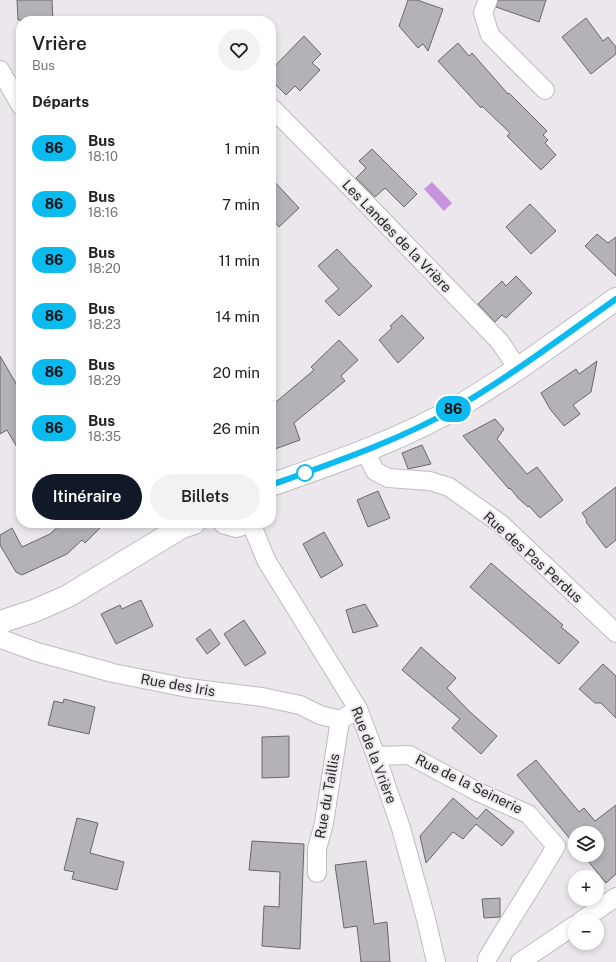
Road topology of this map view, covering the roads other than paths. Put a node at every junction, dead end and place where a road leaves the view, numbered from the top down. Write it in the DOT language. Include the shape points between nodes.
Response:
graph roads {
  1 [pos="488,0"];
  2 [pos="0,70"];
  3 [pos="545,90"];
  4 [pos="16,97"];
  5 [pos="276,112"];
  6 [pos="616,299"];
  7 [pos="518,368"];
  8 [pos="364,452"];
  9 [pos="276,483"];
  10 [pos="180,528"];
  11 [pos="253,528"];
  12 [pos="0,622"];
  13 [pos="616,633"];
  14 [pos="0,635"];
  15 [pos="358,709"];
  16 [pos="340,720"];
  17 [pos="376,756"];
  18 [pos="317,873"];
  19 [pos="616,897"];
  20 [pos="591,914"];
  21 [pos="568,930"];
  22 [pos="436,962"];
  23 [pos="487,962"];
  24 [pos="520,962"];
  1 -- 3 [label="street" via="483,13 490,35"];
  2 -- 4 [label="street"];
  5 -- 7 [label="street, Les Landes de la Vrière" via="500,342"];
  6 -- 7 [label="street"];
  7 -- 8 [label="street" via="460,405 416,429"];
  8 -- 9 [label="street"];
  8 -- 13 [label="street, Rue des Pas Perdus" via="375,471 388,478 430,481 449,487 501,524"];
  10 -- 12 [label="street" via="68,596"];
  11 -- 15 [label="street, Rue de la Vrière" via="266,560"];
  14 -- 16 [label="street, Rue des Iris" via="1,639 37,652 113,673 188,688 262,697 300,705 320,715"];
  15 -- 16 [label="street"];
  15 -- 17 [label="street, Rue de la Vrière"];
  16 -- 18 [label="street, Rue du Taillis" via="324,823 317,849"];
  17 -- 22 [label="street, Rue de la Vrière" via="401,828"];
  17 -- 23 [label="street, Rue de la Seinerie" via="409,755 478,792 528,814 556,846 504,929"];
  19 -- 20 [label="street"];
  21 -- 24 [label="street"];
}
